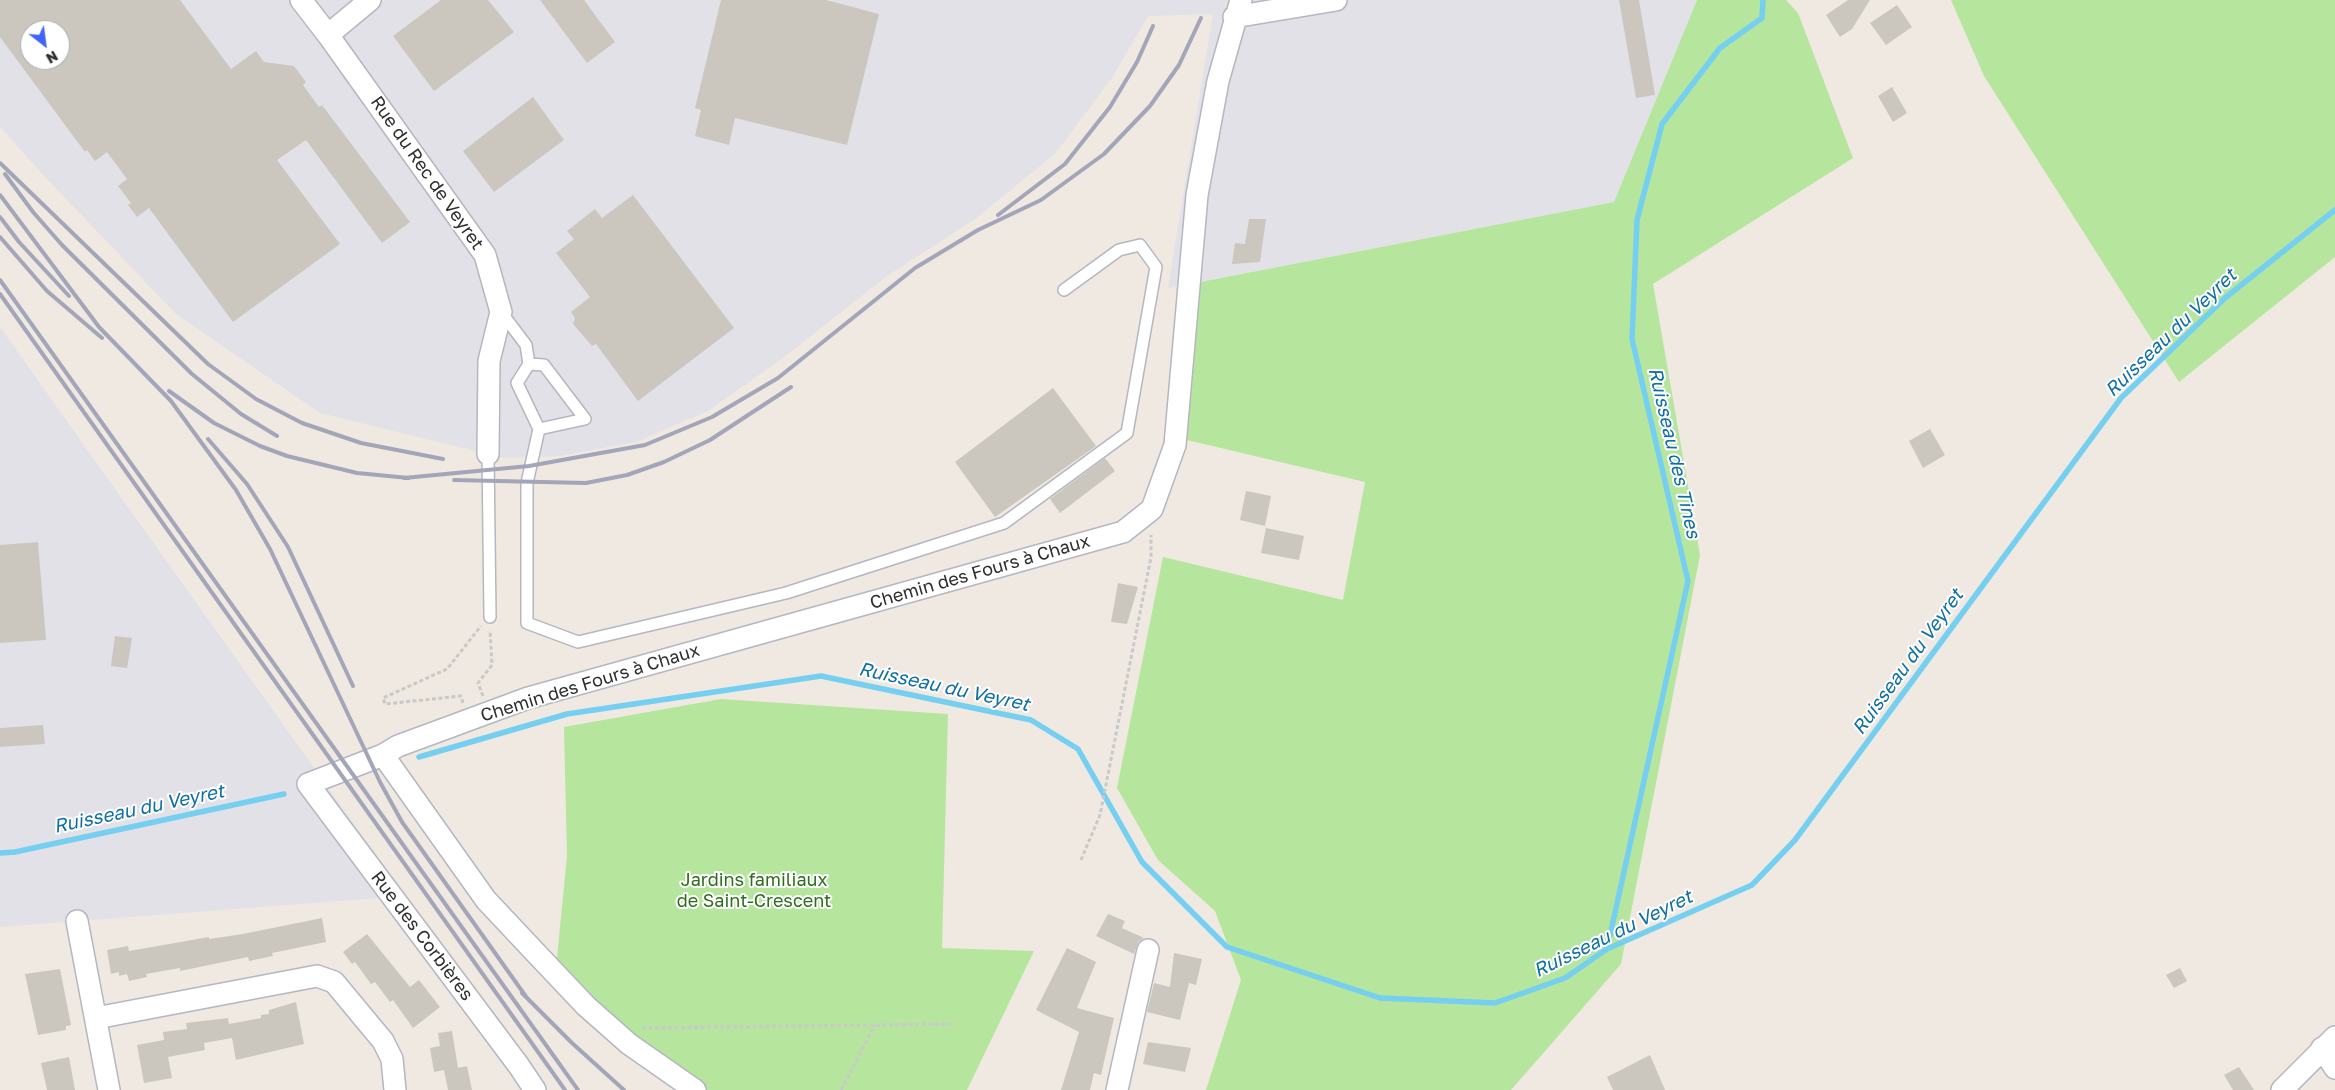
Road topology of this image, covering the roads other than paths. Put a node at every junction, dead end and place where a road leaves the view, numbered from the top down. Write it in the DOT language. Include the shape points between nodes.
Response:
graph roads {
  1 [pos="301,0"];
  2 [pos="370,0"];
  3 [pos="1336,0"];
  4 [pos="1238,9"];
  5 [pos="328,35"];
  6 [pos="1064,290"];
  7 [pos="501,312"];
  8 [pos="529,364"];
  9 [pos="538,429"];
  10 [pos="488,454"];
  11 [pos="490,617"];
  12 [pos="383,755"];
  13 [pos="308,784"];
  14 [pos="77,921"];
  15 [pos="1148,950"];
  16 [pos="96,1018"];
  17 [pos="2329,1043"];
  18 [pos="2335,1068"];
  19 [pos="109,1090"];
  20 [pos="395,1090"];
  21 [pos="535,1090"];
  22 [pos="695,1090"];
  23 [pos="1117,1090"];
  24 [pos="2282,1090"];
  1 -- 5 [label="street, Rue du Rec de Veyret"];
  2 -- 5 [label="street"];
  3 -- 4 [label="street"];
  4 -- 12 [label="street, Chemin des Fours à Chaux" via="1218,81 1197,196 1175,446 1152,509 1123,532 528,698 398,746"];
  5 -- 7 [label="street, Rue du Rec de Veyret" via="485,255"];
  6 -- 9 [label="lane" via="1119,250 1140,245 1156,267 1127,433 1004,523 786,593 578,642 527,623 527,483"];
  7 -- 8 [label="lane" via="526,345"];
  7 -- 10 [label="street, Rue du Rec de Veyret" via="489,361"];
  8 -- 9 [label="lane" via="516,383"];
  8 -- 9 [label="lane" via="544,364 585,419"];
  10 -- 11 [label="lane"];
  12 -- 13 [label="street, Chemin des Fours à Chaux"];
  12 -- 22 [label="street" via="486,900 586,1006 628,1044"];
  13 -- 21 [label="street, Rue des Corbières"];
  14 -- 16 [label="street"];
  15 -- 23 [label="street"];
  16 -- 19 [label="street"];
  16 -- 20 [label="street" via="317,976 334,982 383,1041 392,1058"];
  17 -- 18 [label="street"];
  17 -- 24 [label="street"];
}
